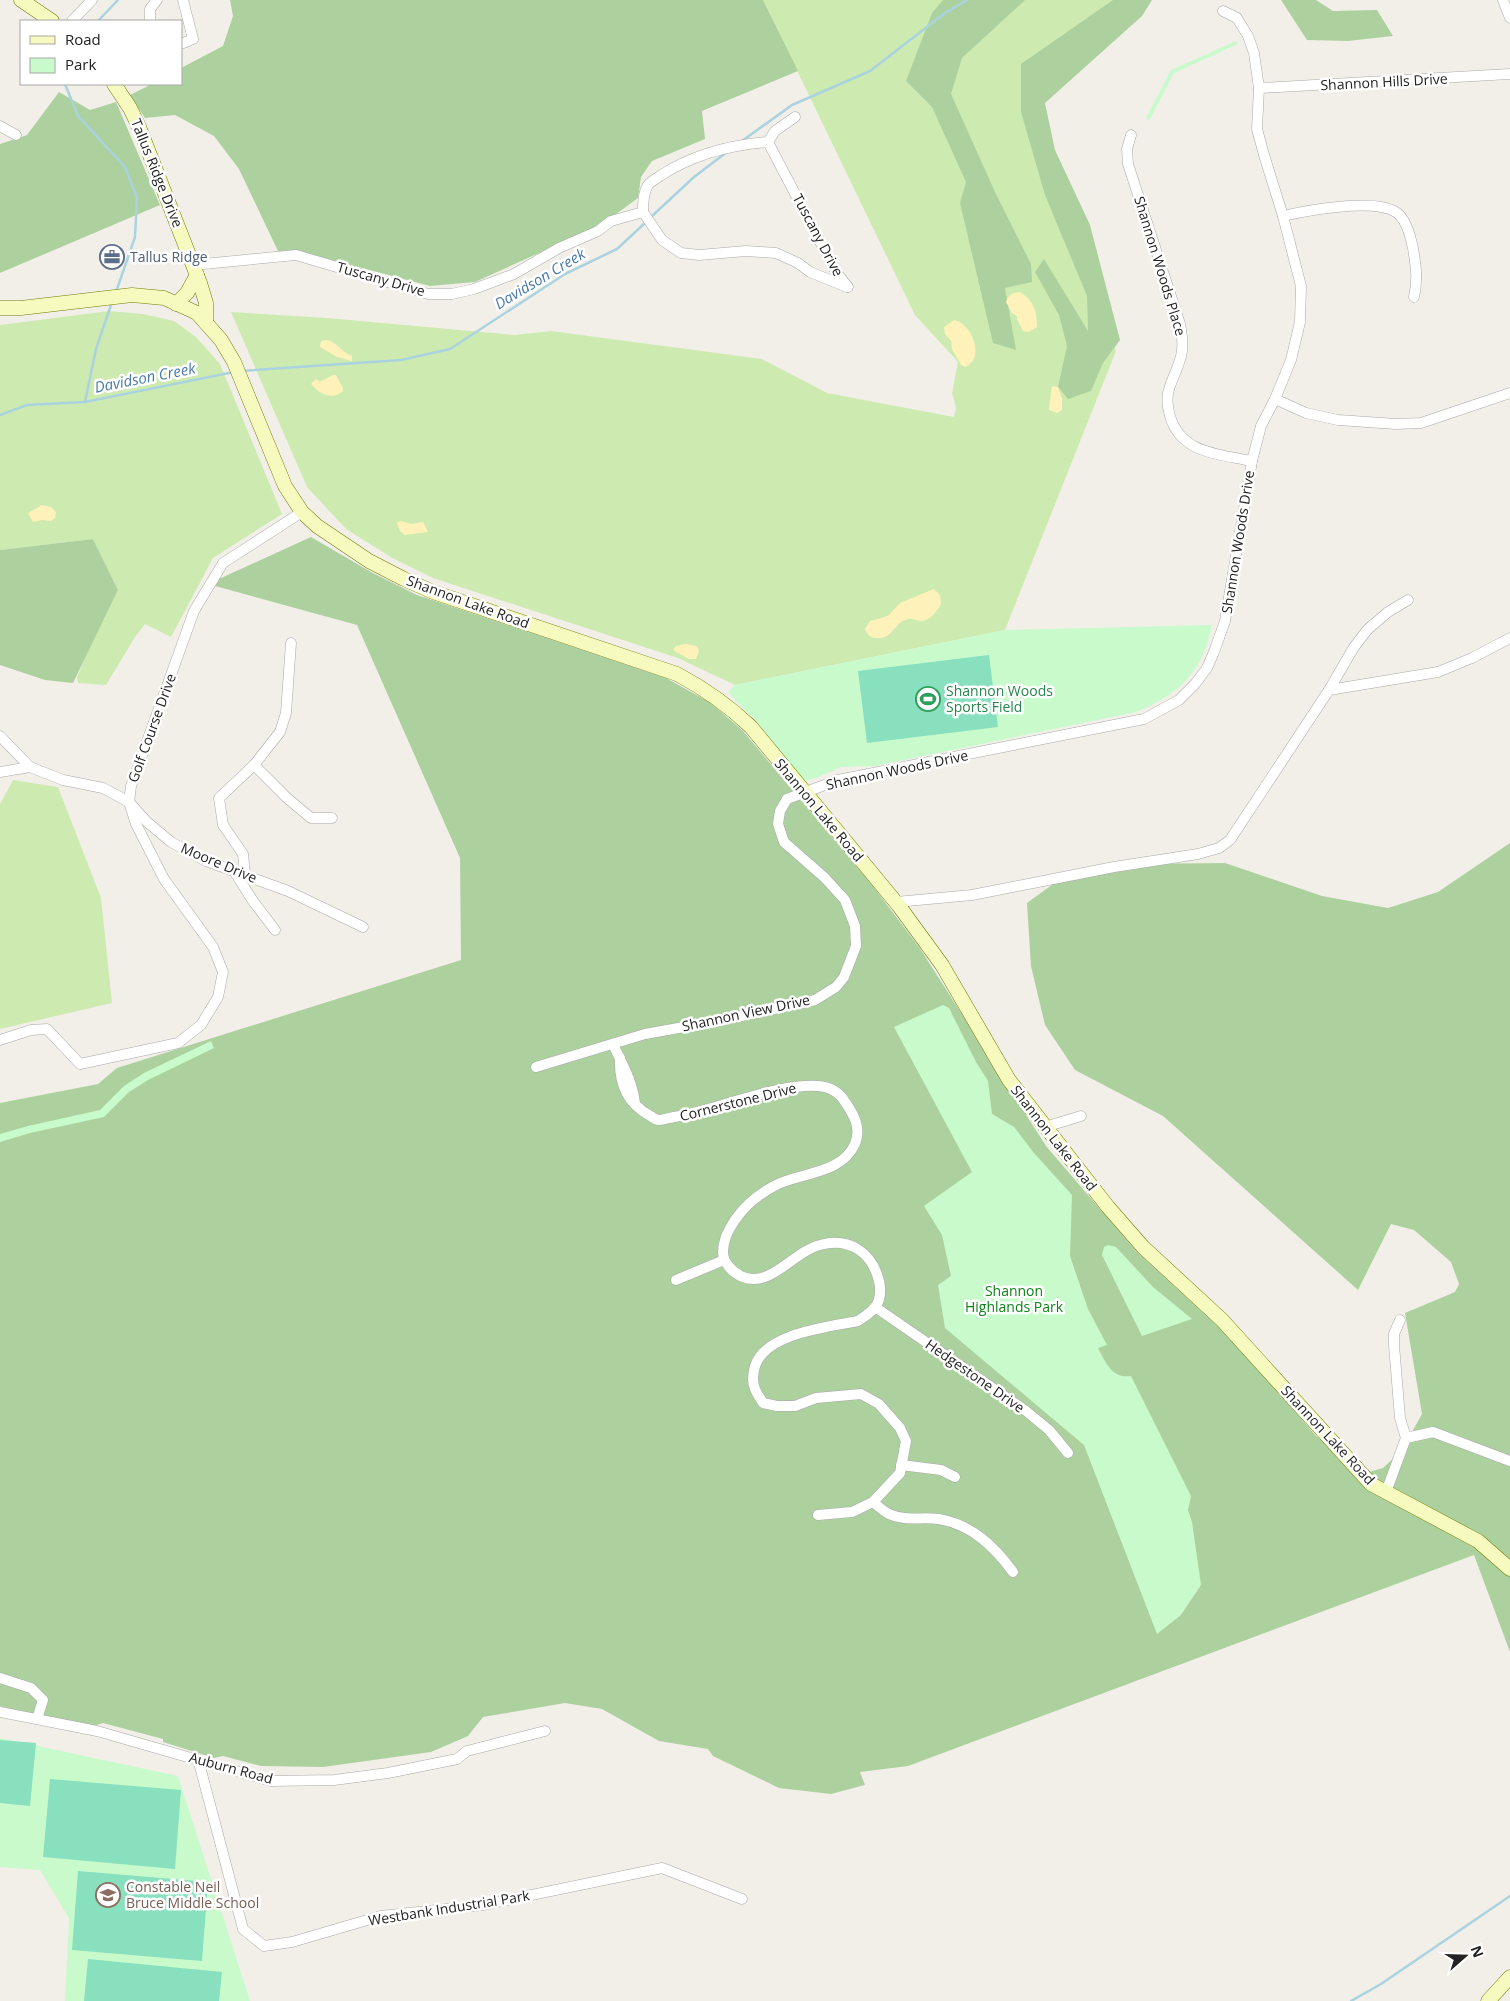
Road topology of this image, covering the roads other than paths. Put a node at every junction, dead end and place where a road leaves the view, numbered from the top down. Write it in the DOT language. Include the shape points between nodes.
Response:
graph roads {
  1 [pos="21,0"];
  2 [pos="92,0"];
  3 [pos="157,0"];
  4 [pos="183,0"];
  5 [pos="1503,0"];
  6 [pos="1223,11"];
  7 [pos="1510,18"];
  8 [pos="51,20"];
  9 [pos="73,20"];
  10 [pos="150,20"];
  11 [pos="182,44"];
  12 [pos="1510,74"];
  13 [pos="115,85"];
  14 [pos="1259,88"];
  15 [pos="795,117"];
  16 [pos="0,126"];
  17 [pos="16,135"];
  18 [pos="1131,135"];
  19 [pos="768,142"];
  20 [pos="642,212"];
  21 [pos="1284,216"];
  22 [pos="195,270"];
  23 [pos="1414,297"];
  24 [pos="176,304"];
  25 [pos="0,308"];
  26 [pos="206,323"];
  27 [pos="1510,393"];
  28 [pos="1275,400"];
  29 [pos="1252,461"];
  30 [pos="302,512"];
  31 [pos="1408,600"];
  32 [pos="1510,638"];
  33 [pos="291,644"];
  34 [pos="1329,690"];
  35 [pos="0,736"];
  36 [pos="254,765"];
  37 [pos="30,767"];
  38 [pos="0,772"];
  39 [pos="805,794"];
  40 [pos="129,802"];
  41 [pos="332,818"];
  42 [pos="239,872"];
  43 [pos="896,902"];
  44 [pos="363,927"];
  45 [pos="275,930"];
  46 [pos="0,1040"];
  47 [pos="613,1044"];
  48 [pos="536,1067"];
  49 [pos="1081,1116"];
  50 [pos="1046,1127"];
  51 [pos="724,1260"];
  52 [pos="676,1280"];
  53 [pos="875,1307"];
  54 [pos="1400,1320"];
  55 [pos="1406,1438"];
  56 [pos="1068,1453"];
  57 [pos="1510,1461"];
  58 [pos="901,1464"];
  59 [pos="955,1477"];
  60 [pos="1386,1492"];
  61 [pos="873,1502"];
  62 [pos="818,1515"];
  63 [pos="1510,1569"];
  64 [pos="1014,1572"];
  65 [pos="0,1678"];
  66 [pos="0,1712"];
  67 [pos="37,1719"];
  68 [pos="545,1731"];
  69 [pos="198,1759"];
  70 [pos="742,1899"];
  71 [pos="1510,1977"];
  72 [pos="1488,2001"];
  1 -- 8 [label="main road"];
  2 -- 9 [label="street"];
  3 -- 10 [label="street" via="150,9"];
  4 -- 11 [label="street" via="193,39"];
  5 -- 7 [label="street"];
  6 -- 14 [label="street, Shannon Woods Drive" via="1237,18 1248,36"];
  12 -- 14 [label="street, Shannon Hills Drive"];
  13 -- 22 [label="main road, Tallus Ridge Drive" via="139,127"];
  14 -- 21 [label="street, Shannon Woods Drive" via="1258,130"];
  15 -- 19 [label="street" via="775,132"];
  16 -- 17 [label="street"];
  18 -- 29 [label="street, Shannon Woods Place" via="1127,149 1128,164 1183,337 1182,357 1167,399 1173,425 1192,446"];
  19 -- 20 [label="street" via="714,151 668,171 649,184 644,193"];
  19 -- 20 [label="street, Tuscany Drive" via="836,272 848,287 810,272 776,253 680,253 662,240"];
  20 -- 22 [label="street, Tuscany Drive" via="611,220 598,231 559,248 514,274 452,294 428,294 296,255"];
  21 -- 23 [label="street" via="1318,209 1362,207 1382,207 1396,212 1405,222 1411,239 1418,278"];
  21 -- 28 [label="street, Shannon Woods Drive" via="1300,286 1300,322 1291,360"];
  22 -- 24 [label="main road" via="192,286"];
  22 -- 26 [label="main road, Tallus Ridge Drive" via="206,303"];
  24 -- 25 [label="main road, Shannon Lake Road" via="164,298 132,295"];
  24 -- 26 [label="main road, Shannon Lake Road" via="197,313"];
  26 -- 30 [label="main road, Shannon Lake Road" via="234,362 285,486"];
  27 -- 28 [label="street" via="1421,423 1396,424 1338,420 1306,413"];
  28 -- 29 [label="street, Shannon Woods Drive" via="1261,426"];
  29 -- 39 [label="street, Shannon Woods Drive" via="1225,621 1207,668 1179,700 1144,719 838,780"];
  30 -- 39 [label="main road, Shannon Lake Road" via="368,561 433,592 654,665 698,685 733,710 750,727"];
  30 -- 40 [label="street, Golf Course Drive" via="223,564 194,611 131,786"];
  31 -- 34 [label="street" via="1368,629"];
  32 -- 34 [label="street" via="1438,672"];
  33 -- 36 [label="street" via="286,713 280,732"];
  34 -- 43 [label="street" via="1230,840 1220,848 972,895"];
  35 -- 37 [label="street"];
  36 -- 41 [label="street" via="311,818"];
  36 -- 42 [label="street" via="219,798 223,825 243,854"];
  37 -- 38 [label="street"];
  37 -- 40 [label="street, Moore Drive" via="62,780 103,788"];
  39 -- 43 [label="main road, Shannon Lake Road"];
  39 -- 47 [label="street, Shannon View Drive" via="788,799 780,811 778,824 784,842 845,900 855,926 856,946 844,977 836,987 815,1000 644,1034"];
  40 -- 42 [label="street, Moore Drive" via="171,842 206,861"];
  40 -- 46 [label="street, Golf Course Drive" via="136,824 164,879 213,947 223,972 218,997 201,1025 178,1043 80,1064 47,1029 31,1030"];
  42 -- 44 [label="street, Moore Drive"];
  42 -- 45 [label="street" via="253,901"];
  43 -- 50 [label="main road, Shannon Lake Road" via="942,965 1009,1080"];
  47 -- 48 [label="street, Shannon View Drive"];
  47 -- 51 [label="street, Cornerstone Drive" via="620,1058 619,1071 627,1097 658,1120 810,1086 826,1087 841,1096 852,1112 858,1138 851,1152 841,1162 825,1170 779,1184 755,1197 725,1237"];
  49 -- 50 [label="street"];
  50 -- 60 [label="main road, Shannon Lake Road" via="1143,1247 1222,1320 1371,1484"];
  51 -- 52 [label="street"];
  51 -- 53 [label="street" via="742,1277 757,1280 817,1245 832,1242 850,1245 872,1262 881,1292"];
  53 -- 56 [label="street, Hedgestone Drive" via="1026,1411 1049,1430"];
  53 -- 58 [label="street" via="858,1321 779,1341 764,1351 753,1373 754,1388 763,1403 777,1406 795,1406 816,1398 860,1394 879,1404 900,1428 906,1441"];
  54 -- 55 [label="street" via="1394,1334 1394,1345 1400,1418"];
  55 -- 57 [label="street" via="1433,1432"];
  55 -- 60 [label="street"];
  58 -- 59 [label="street" via="941,1470"];
  58 -- 61 [label="street" via="900,1473"];
  60 -- 63 [label="main road, Shannon Lake Road" via="1478,1542"];
  61 -- 62 [label="street" via="852,1512"];
  61 -- 64 [label="street" via="888,1514 962,1526 984,1539"];
  65 -- 67 [label="street" via="31,1688 43,1700"];
  66 -- 67 [label="street, Auburn Road"];
  67 -- 69 [label="street, Auburn Road" via="97,1731"];
  68 -- 69 [label="street, Auburn Road" via="467,1750 457,1759 334,1780 271,1781"];
  69 -- 70 [label="street, Westbank Industrial Park" via="243,1929 264,1946 292,1942 381,1916 483,1905 662,1868"];
  71 -- 72 [label="main road"];
}
